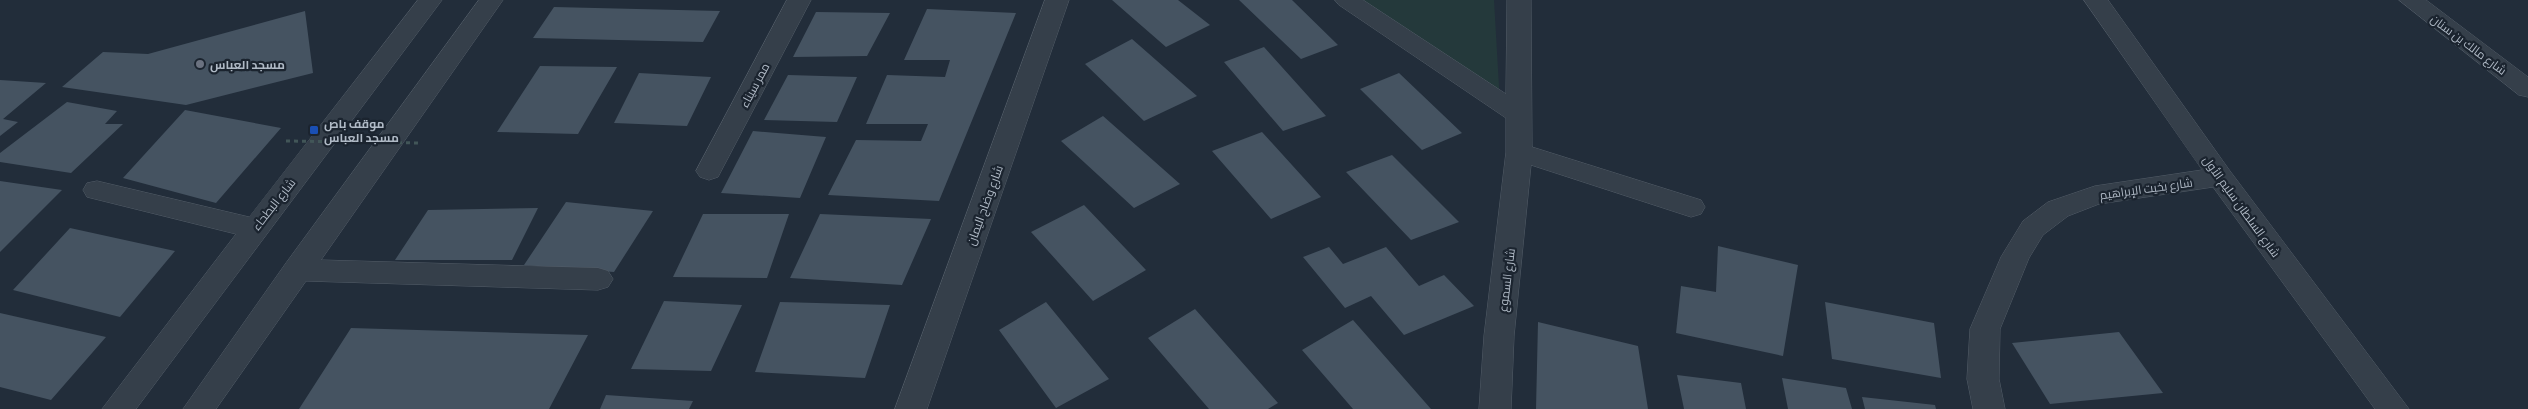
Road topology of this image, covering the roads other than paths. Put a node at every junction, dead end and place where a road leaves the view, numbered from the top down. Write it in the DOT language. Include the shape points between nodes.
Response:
graph roads {
  1 [pos="430,0"];
  2 [pos="491,0"];
  3 [pos="799,0"];
  4 [pos="1057,0"];
  5 [pos="1347,0"];
  6 [pos="1519,0"];
  7 [pos="2096,0"];
  8 [pos="2410,0"];
  9 [pos="2528,89"];
  10 [pos="1520,115"];
  11 [pos="1519,152"];
  12 [pos="709,171"];
  13 [pos="2220,177"];
  14 [pos="97,190"];
  15 [pos="1692,207"];
  16 [pos="254,228"];
  17 [pos="296,270"];
  18 [pos="598,279"];
  19 [pos="118,409"];
  20 [pos="199,409"];
  21 [pos="911,409"];
  22 [pos="1495,409"];
  23 [pos="1989,409"];
  24 [pos="2392,409"];
  1 -- 16 [label="street, شارع البطحاء"];
  2 -- 17 [label="street"];
  3 -- 12 [label="street, ممر سيناء"];
  4 -- 21 [label="street, شارع وضاح اليمان"];
  5 -- 10 [label="street"];
  6 -- 10 [label="street, شارع السموع"];
  7 -- 13 [label="street, شارع السلطان سليم الأول"];
  8 -- 9 [label="street, شارع مالك بن سنان"];
  10 -- 11 [label="street, شارع السموع"];
  11 -- 15 [label="street"];
  11 -- 22 [label="street, شارع السموع" via="1499,336"];
  13 -- 23 [label="street, شارع بخيت الإبراهيم" via="2094,195 2058,209 2033,228 2015,257 1985,329 1983,380"];
  13 -- 24 [label="street, شارع السلطان سليم الأول"];
  14 -- 16 [label="street"];
  16 -- 19 [label="street, شارع البطحاء"];
  17 -- 18 [label="street"];
  17 -- 20 [label="street"];
}
